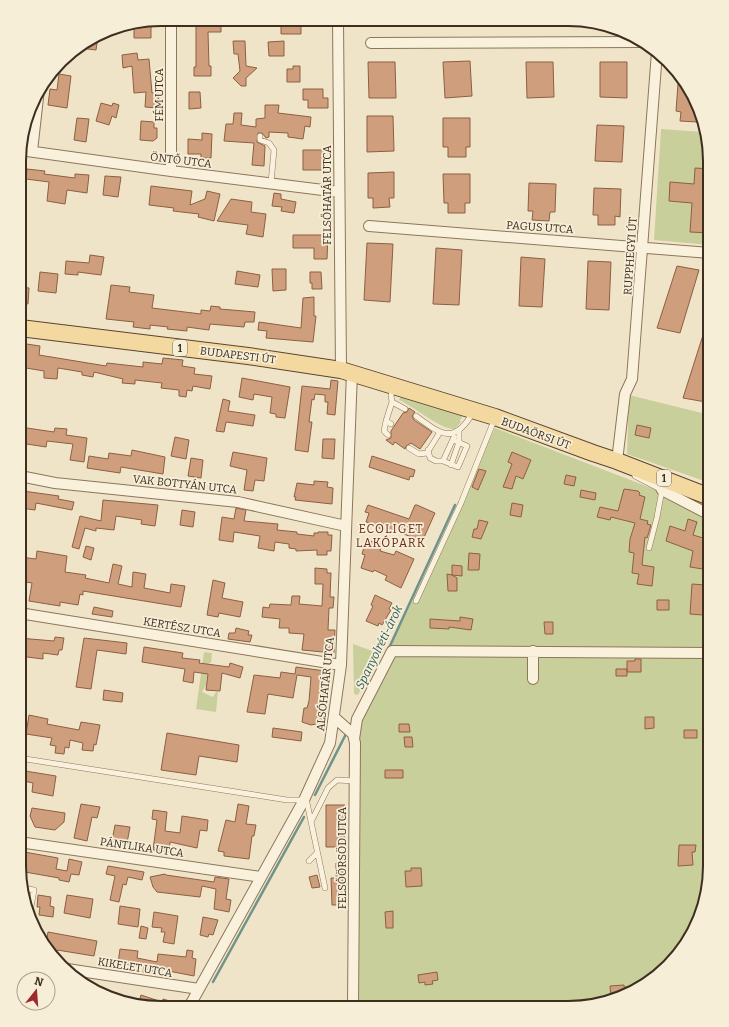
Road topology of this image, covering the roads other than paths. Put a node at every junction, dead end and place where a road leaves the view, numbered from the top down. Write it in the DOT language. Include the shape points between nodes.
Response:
graph roads {
  1 [pos="171,26"];
  2 [pos="338,26"];
  3 [pos="631,42"];
  4 [pos="371,43"];
  5 [pos="656,60"];
  6 [pos="37,108"];
  7 [pos="260,136"];
  8 [pos="27,151"];
  9 [pos="32,151"];
  10 [pos="171,171"];
  11 [pos="270,183"];
  12 [pos="339,192"];
  13 [pos="369,226"];
  14 [pos="643,247"];
  15 [pos="703,252"];
  16 [pos="26,329"];
  17 [pos="351,372"];
  18 [pos="393,384"];
  19 [pos="392,402"];
  20 [pos="405,409"];
  21 [pos="474,410"];
  22 [pos="416,419"];
  23 [pos="502,423"];
  24 [pos="440,432"];
  25 [pos="457,432"];
  26 [pos="388,435"];
  27 [pos="453,440"];
  28 [pos="459,442"];
  29 [pos="409,448"];
  30 [pos="428,450"];
  31 [pos="443,461"];
  32 [pos="624,463"];
  33 [pos="451,465"];
  34 [pos="26,477"];
  35 [pos="662,483"];
  36 [pos="703,495"];
  37 [pos="703,510"];
  38 [pos="346,526"];
  39 [pos="649,548"];
  40 [pos="416,601"];
  41 [pos="26,614"];
  42 [pos="533,651"];
  43 [pos="703,653"];
  44 [pos="341,665"];
  45 [pos="533,679"];
  46 [pos="335,718"];
  47 [pos="354,736"];
  48 [pos="26,759"];
  49 [pos="355,781"];
  50 [pos="305,798"];
  51 [pos="311,822"];
  52 [pos="26,843"];
  53 [pos="316,854"];
  54 [pos="310,861"];
  55 [pos="261,877"];
  56 [pos="325,888"];
  57 [pos="28,889"];
  58 [pos="32,903"];
  59 [pos="76,970"];
  60 [pos="199,989"];
  61 [pos="192,1001"];
  62 [pos="200,1001"];
  63 [pos="353,1001"];
  1 -- 10 [label="street, FÉM UTCA"];
  2 -- 12 [label="street, FELSŐHATÁR UTCA"];
  3 -- 4 [label="street"];
  5 -- 14 [label="street, RUPPHEGYI ÚT"];
  6 -- 9 [label="street"];
  7 -- 11 [label="lane" via="260,140 269,143 274,150"];
  8 -- 9 [label="street, ÖNTŐ UTCA"];
  9 -- 10 [label="street, ÖNTŐ UTCA"];
  10 -- 11 [label="street, ÖNTŐ UTCA"];
  11 -- 12 [label="street, ÖNTŐ UTCA"];
  12 -- 17 [label="street, FELSŐHATÁR UTCA"];
  13 -- 14 [label="street, PAGUS UTCA"];
  14 -- 15 [label="street, PAGUS UTCA"];
  14 -- 32 [label="street, RUPPHEGYI ÚT" via="632,380 625,394"];
  16 -- 17 [label="main road, BUDAPESTI ÚT / 1" via="248,356"];
  17 -- 18 [label="main road, BUDAÖRSI ÚT / 1"];
  17 -- 38 [label="street, ALSÓHATÁR UTCA"];
  18 -- 19 [label="lane"];
  18 -- 21 [label="main road, BUDAÖRSI ÚT / 1"];
  19 -- 20 [label="lane"];
  19 -- 26 [label="lane" via="384,431"];
  21 -- 23 [label="main road, BUDAÖRSI ÚT / 1"];
  21 -- 25 [label="lane"];
  22 -- 24 [label="lane"];
  23 -- 32 [label="main road, BUDAÖRSI ÚT / 1"];
  23 -- 40 [label="lane" via="460,503"];
  24 -- 25 [label="lane"];
  24 -- 30 [label="lane"];
  25 -- 27 [label="lane"];
  25 -- 28 [label="lane"];
  27 -- 28 [label="lane"];
  27 -- 31 [label="lane"];
  28 -- 33 [label="lane"];
  28 -- 33 [label="lane" via="467,446 458,468"];
  29 -- 30 [label="lane" via="419,454 427,453"];
  30 -- 31 [label="lane" via="430,458"];
  31 -- 33 [label="lane"];
  32 -- 35 [label="main road, BUDAÖRSI ÚT / 1"];
  34 -- 38 [label="street, VAK BOTTYÁN UTCA" via="55,483 238,502"];
  35 -- 36 [label="main road, BUDAÖRSI ÚT / 1"];
  35 -- 37 [label="street"];
  35 -- 39 [label="lane" via="658,517"];
  38 -- 44 [label="street, ALSÓHATÁR UTCA"];
  41 -- 44 [label="street, KERTÉSZ UTCA"];
  42 -- 43 [label="street"];
  42 -- 45 [label="street"];
  42 -- 47 [label="street" via="392,651 357,719"];
  44 -- 46 [label="street, ALSÓHATÁR UTCA"];
  46 -- 47 [label="street"];
  46 -- 50 [label="street, ALSÓHATÁR UTCA" via="330,743"];
  47 -- 49 [label="street, FELSŐÖRSÖD UTCA"];
  48 -- 50 [label="lane" via="287,800"];
  49 -- 51 [label="lane" via="337,780 332,784"];
  49 -- 63 [label="street, FELSŐÖRSÖD UTCA"];
  50 -- 51 [label="lane"];
  50 -- 55 [label="street, ALSÓHATÁR UTCA"];
  51 -- 53 [label="lane"];
  52 -- 55 [label="street, PÁNTLIKA UTCA"];
  53 -- 54 [label="lane"];
  53 -- 56 [label="lane"];
  55 -- 60 [label="street, ALSÓHATÁR UTCA"];
  57 -- 58 [label="lane" via="34,890"];
  59 -- 60 [label="street, KIKELET UTCA"];
  60 -- 61 [label="street, ALSÓHATÁR UTCA"];
  60 -- 62 [label="street, ALSÓHATÁR UTCA"];
}
